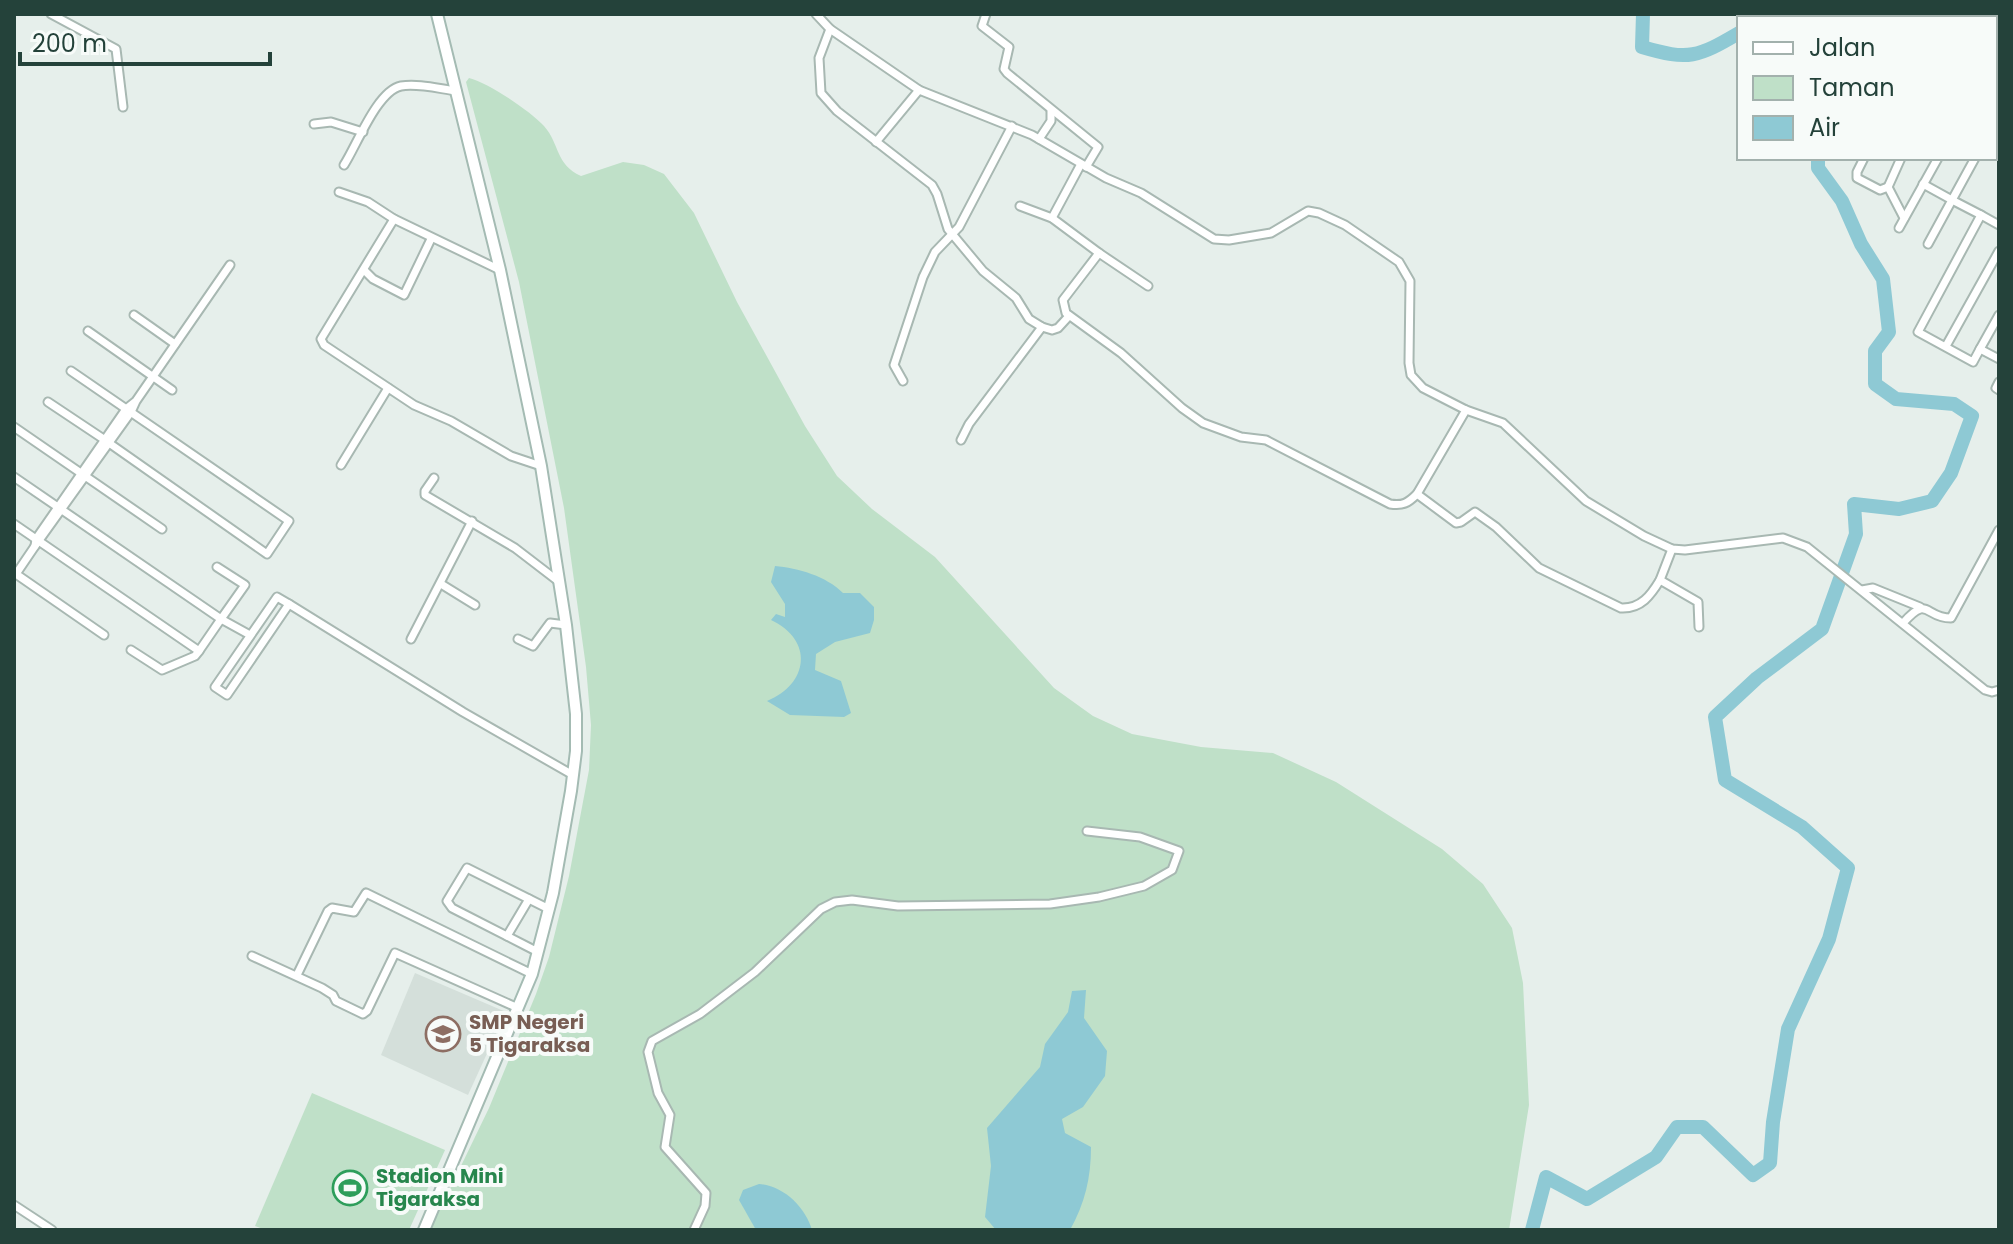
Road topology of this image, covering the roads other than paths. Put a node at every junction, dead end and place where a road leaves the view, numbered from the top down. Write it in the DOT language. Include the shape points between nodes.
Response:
graph roads {
  1 [pos="51,14"];
  2 [pos="437,14"];
  3 [pos="816,14"];
  4 [pos="986,14"];
  5 [pos="830,29"];
  6 [pos="919,90"];
  7 [pos="457,91"];
  8 [pos="123,107"];
  9 [pos="1051,111"];
  10 [pos="314,124"];
  11 [pos="1012,126"];
  12 [pos="363,132"];
  13 [pos="1039,139"];
  14 [pos="876,142"];
  15 [pos="1863,160"];
  16 [pos="1900,160"];
  17 [pos="1937,160"];
  18 [pos="1974,160"];
  19 [pos="344,165"];
  20 [pos="1084,166"];
  21 [pos="1923,184"];
  22 [pos="1888,187"];
  23 [pos="339,192"];
  24 [pos="1952,200"];
  25 [pos="1020,206"];
  26 [pos="1981,215"];
  27 [pos="1052,218"];
  28 [pos="1904,218"];
  29 [pos="394,219"];
  30 [pos="1999,225"];
  31 [pos="1899,228"];
  32 [pos="952,234"];
  33 [pos="431,239"];
  34 [pos="1928,244"];
  35 [pos="1999,251"];
  36 [pos="1099,253"];
  37 [pos="230,265"];
  38 [pos="364,270"];
  39 [pos="500,270"];
  40 [pos="1148,286"];
  41 [pos="134,315"];
  42 [pos="1999,315"];
  43 [pos="1069,316"];
  44 [pos="1042,327"];
  45 [pos="88,331"];
  46 [pos="175,344"];
  47 [pos="1946,346"];
  48 [pos="1980,349"];
  49 [pos="1999,359"];
  50 [pos="71,371"];
  51 [pos="153,377"];
  52 [pos="903,381"];
  53 [pos="1999,382"];
  54 [pos="388,388"];
  55 [pos="172,390"];
  56 [pos="1999,390"];
  57 [pos="48,402"];
  58 [pos="1466,410"];
  59 [pos="129,411"];
  60 [pos="14,427"];
  61 [pos="961,440"];
  62 [pos="107,442"];
  63 [pos="341,465"];
  64 [pos="541,466"];
  65 [pos="84,475"];
  66 [pos="14,477"];
  67 [pos="434,478"];
  68 [pos="1417,494"];
  69 [pos="60,509"];
  70 [pos="472,521"];
  71 [pos="14,524"];
  72 [pos="162,529"];
  73 [pos="1999,530"];
  74 [pos="37,543"];
  75 [pos="1672,549"];
  76 [pos="217,567"];
  77 [pos="1660,580"];
  78 [pos="558,581"];
  79 [pos="441,584"];
  80 [pos="1862,590"];
  81 [pos="289,604"];
  82 [pos="475,605"];
  83 [pos="1922,608"];
  84 [pos="221,619"];
  85 [pos="1903,623"];
  86 [pos="566,625"];
  87 [pos="1699,627"];
  88 [pos="104,635"];
  89 [pos="250,635"];
  90 [pos="411,639"];
  91 [pos="518,639"];
  92 [pos="131,650"];
  93 [pos="199,651"];
  94 [pos="1999,690"];
  95 [pos="573,775"];
  96 [pos="1087,831"];
  97 [pos="529,899"];
  98 [pos="549,909"];
  99 [pos="507,936"];
  100 [pos="538,952"];
  101 [pos="252,956"];
  102 [pos="532,974"];
  103 [pos="297,975"];
  104 [pos="518,1008"];
  105 [pos="14,1205"];
  106 [pos="52,1230"];
  107 [pos="424,1230"];
  108 [pos="694,1230"];
  1 -- 8 [label="street" via="116,49"];
  2 -- 7 [label="street"];
  3 -- 5 [label="street"];
  4 -- 9 [label="street" via="982,26 1009,47 1004,69"];
  5 -- 6 [label="street"];
  5 -- 14 [label="street" via="819,58 821,93"];
  6 -- 11 [label="street"];
  6 -- 14 [label="street"];
  7 -- 12 [label="street" via="394,89"];
  7 -- 39 [label="street"];
  9 -- 13 [label="street"];
  9 -- 20 [label="street" via="1098,147"];
  10 -- 12 [label="street" via="331,122"];
  11 -- 13 [label="street"];
  11 -- 32 [label="street"];
  12 -- 19 [label="street"];
  13 -- 20 [label="street"];
  14 -- 32 [label="street" via="932,185"];
  15 -- 22 [label="street" via="1857,178 1880,190"];
  16 -- 22 [label="street"];
  17 -- 21 [label="street"];
  18 -- 24 [label="street"];
  20 -- 27 [label="street"];
  20 -- 58 [label="street" via="1222,241 1276,232 1308,211 1345,225 1399,262 1410,281 1411,375 1423,388"];
  21 -- 24 [label="street"];
  21 -- 28 [label="street"];
  22 -- 28 [label="street"];
  23 -- 29 [label="street"];
  24 -- 26 [label="street"];
  24 -- 34 [label="street"];
  25 -- 27 [label="street"];
  26 -- 30 [label="street"];
  26 -- 47 [label="street" via="1918,332"];
  27 -- 36 [label="street"];
  28 -- 31 [label="street"];
  29 -- 33 [label="street"];
  29 -- 38 [label="street"];
  32 -- 44 [label="street"];
  32 -- 52 [label="street" via="935,252 895,361"];
  33 -- 38 [label="street" via="404,295"];
  33 -- 39 [label="street"];
  35 -- 47 [label="street"];
  36 -- 40 [label="street"];
  36 -- 43 [label="street" via="1063,300"];
  37 -- 46 [label="street"];
  38 -- 54 [label="street" via="321,339"];
  39 -- 64 [label="street"];
  41 -- 46 [label="street"];
  42 -- 48 [label="street"];
  43 -- 44 [label="street" via="1058,328"];
  43 -- 68 [label="street" via="1203,423 1266,440 1390,504 1407,504"];
  44 -- 61 [label="street"];
  45 -- 51 [label="street"];
  46 -- 51 [label="street"];
  47 -- 48 [label="street" via="1973,362"];
  48 -- 49 [label="street"];
  50 -- 59 [label="street"];
  51 -- 55 [label="street"];
  51 -- 59 [label="street"];
  53 -- 56 [label="street"];
  54 -- 63 [label="street"];
  54 -- 64 [label="street" via="511,456"];
  57 -- 62 [label="street"];
  58 -- 68 [label="street"];
  58 -- 75 [label="street" via="1503,423 1600,512"];
  59 -- 62 [label="street"];
  59 -- 62 [label="street" via="289,521 267,554"];
  60 -- 65 [label="street"];
  62 -- 65 [label="street"];
  64 -- 78 [label="street"];
  65 -- 69 [label="street"];
  65 -- 72 [label="street"];
  66 -- 69 [label="street"];
  67 -- 70 [label="street" via="425,495"];
  68 -- 77 [label="street" via="1456,523 1475,512 1539,568 1621,608 1651,596"];
  69 -- 74 [label="street"];
  69 -- 84 [label="street"];
  70 -- 78 [label="street"];
  70 -- 79 [label="street"];
  71 -- 74 [label="street"];
  73 -- 83 [label="street" via="1951,618"];
  74 -- 88 [label="street" via="16,574"];
  74 -- 93 [label="street"];
  75 -- 77 [label="street"];
  75 -- 80 [label="street" via="1706,550 1783,538 1807,547"];
  76 -- 84 [label="street" via="245,585"];
  77 -- 87 [label="street" via="1698,602"];
  78 -- 86 [label="street"];
  79 -- 82 [label="street"];
  79 -- 90 [label="street"];
  80 -- 83 [label="street" via="1873,588"];
  80 -- 85 [label="street"];
  81 -- 89 [label="street" via="277,597"];
  81 -- 89 [label="street" via="227,695 215,687"];
  81 -- 95 [label="street"];
  83 -- 85 [label="street"];
  84 -- 89 [label="street"];
  84 -- 93 [label="street"];
  85 -- 94 [label="street" via="1985,690"];
  86 -- 91 [label="street" via="550,623 533,646"];
  86 -- 95 [label="street" via="576,714"];
  92 -- 93 [label="street" via="162,670"];
  95 -- 98 [label="street"];
  96 -- 108 [label="street" via="1140,837 1179,851 1172,870 1144,886 1099,897 1050,904 835,902 700,1014 652,1041 648,1052 658,1093 670,1115 665,1147 706,1193"];
  97 -- 98 [label="street"];
  97 -- 99 [label="street"];
  97 -- 99 [label="street" via="465,869 449,905"];
  98 -- 100 [label="street"];
  99 -- 100 [label="street"];
  100 -- 102 [label="street"];
  101 -- 103 [label="street"];
  102 -- 103 [label="street" via="366,893 354,912 328,911"];
  102 -- 104 [label="street"];
  103 -- 104 [label="street" via="363,1014 392,957 400,953"];
  104 -- 107 [label="street"];
  105 -- 106 [label="street"];
}
